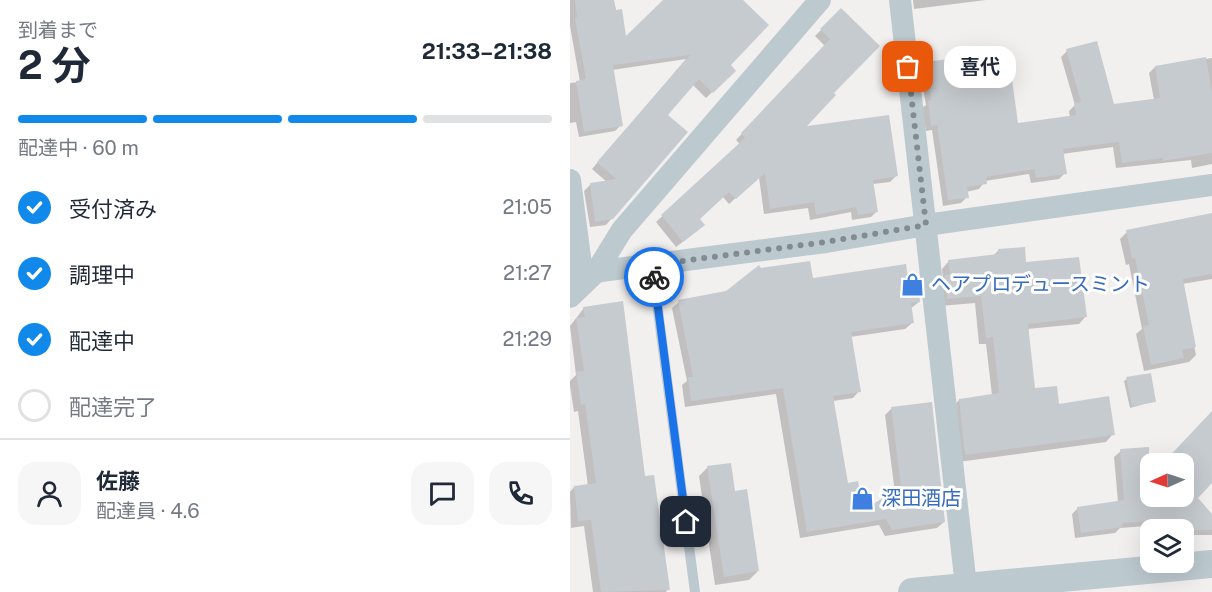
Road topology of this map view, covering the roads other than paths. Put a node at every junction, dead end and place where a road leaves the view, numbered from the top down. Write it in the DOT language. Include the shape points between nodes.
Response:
graph roads {
  1 [pos="820,0"];
  2 [pos="900,0"];
  3 [pos="570,180"];
  4 [pos="1212,185"];
  5 [pos="926,225"];
  6 [pos="652,265"];
  7 [pos="583,273"];
  8 [pos="570,297"];
  9 [pos="1212,564"];
  10 [pos="964,589"];
  11 [pos="695,592"];
  12 [pos="912,592"];
  1 -- 7 [label="street"];
  2 -- 5 [label="street"];
  3 -- 7 [label="street"];
  4 -- 5 [label="street"];
  5 -- 6 [label="street"];
  5 -- 10 [label="street"];
  6 -- 7 [label="street"];
  6 -- 11 [label="lane"];
  7 -- 8 [label="street"];
  9 -- 10 [label="street"];
  10 -- 12 [label="street"];
}
